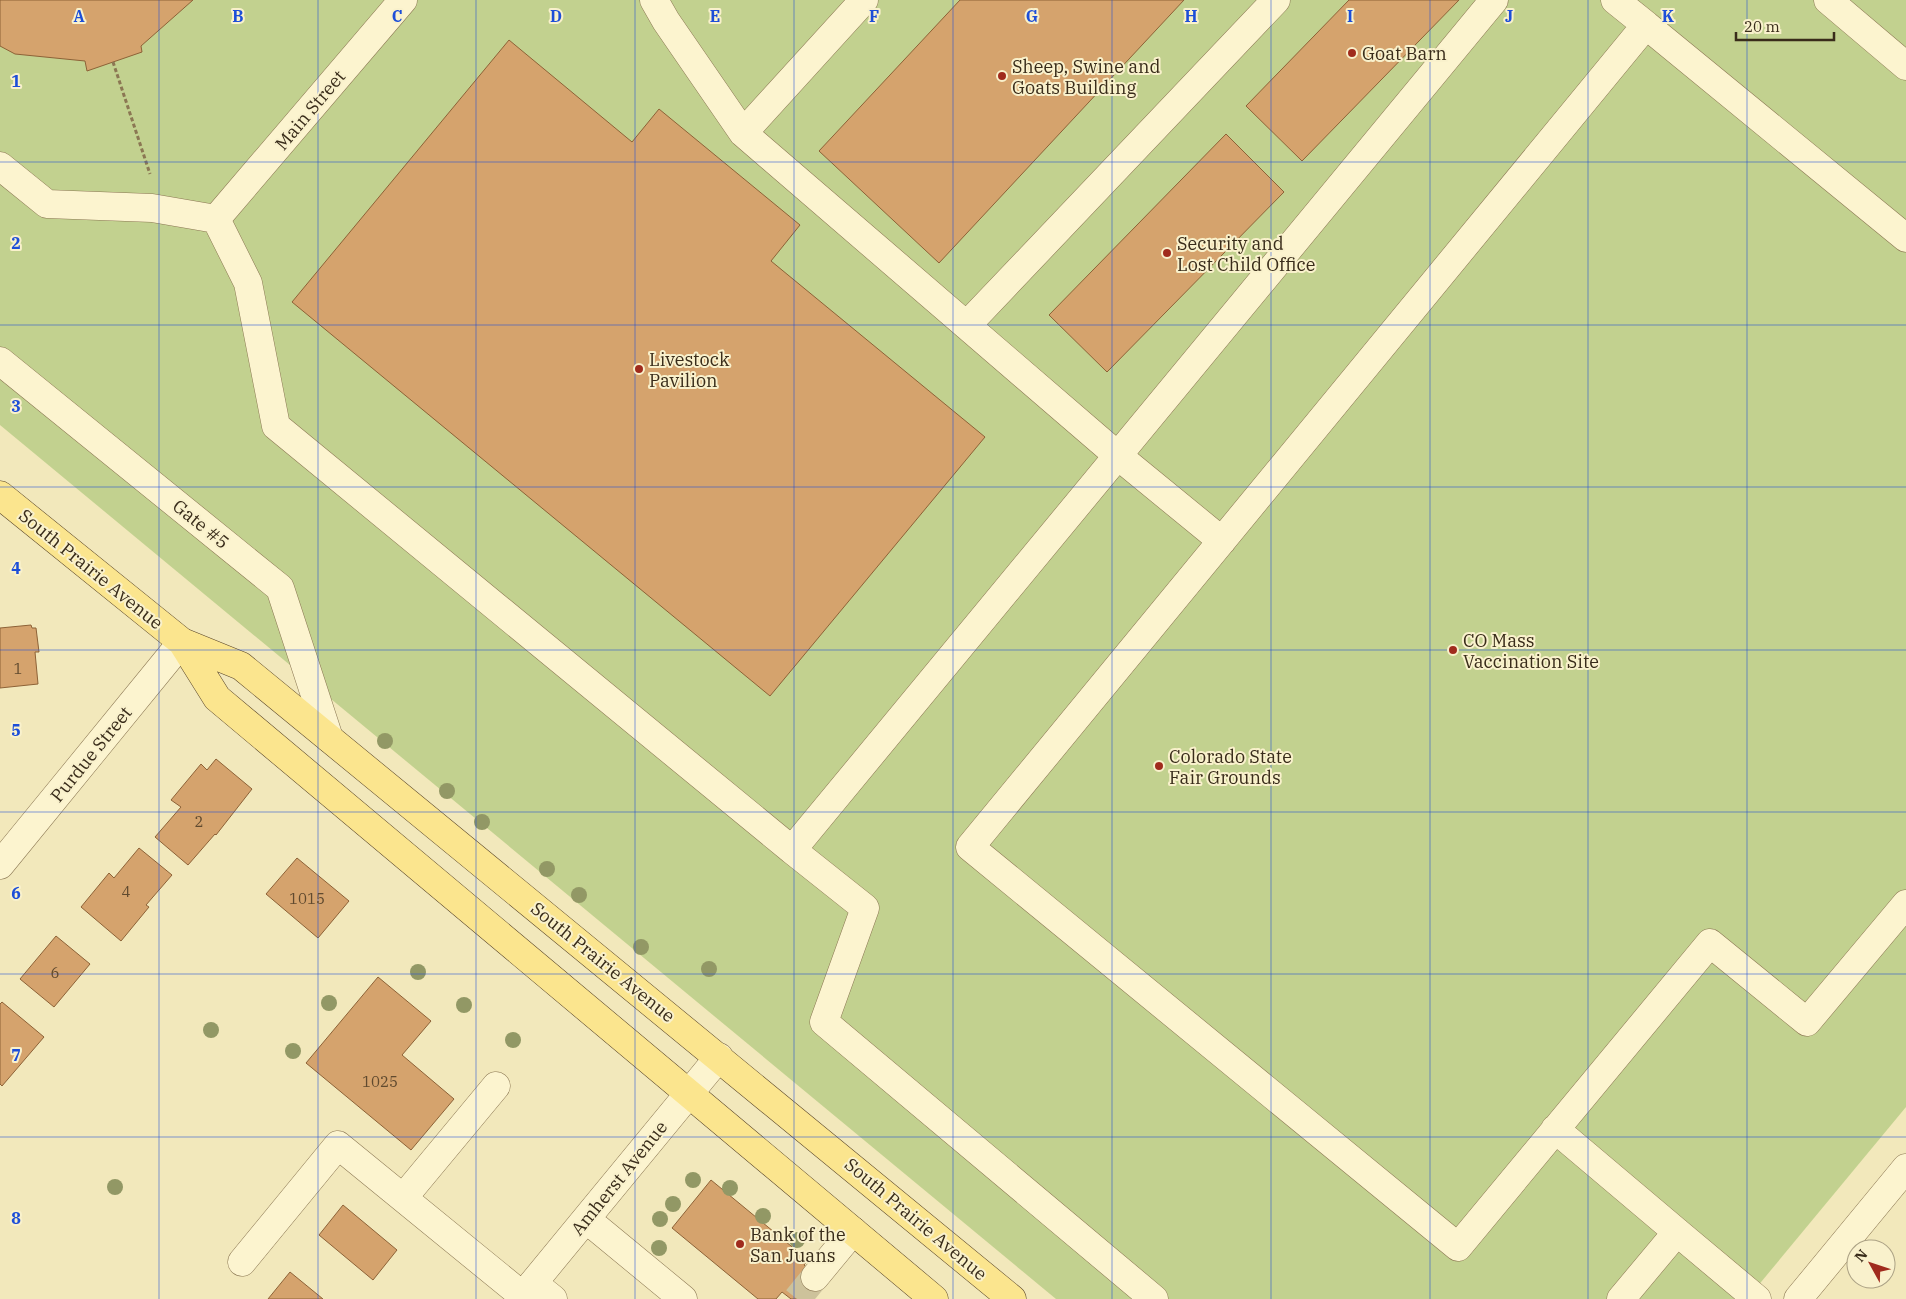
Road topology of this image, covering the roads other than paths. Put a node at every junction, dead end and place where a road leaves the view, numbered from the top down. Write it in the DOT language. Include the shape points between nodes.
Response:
graph roads {
  1 [pos="403,0"];
  2 [pos="654,0"];
  3 [pos="864,0"];
  4 [pos="1276,0"];
  5 [pos="1494,0"];
  6 [pos="1615,0"];
  7 [pos="1828,0"];
  8 [pos="1646,25"];
  9 [pos="1906,66"];
  10 [pos="743,133"];
  11 [pos="0,166"];
  12 [pos="216,219"];
  13 [pos="1906,238"];
  14 [pos="967,325"];
  15 [pos="0,361"];
  16 [pos="1117,455"];
  17 [pos="0,495"];
  18 [pos="1222,541"];
  19 [pos="182,642"];
  20 [pos="329,738"];
  21 [pos="792,850"];
  22 [pos="0,865"];
  23 [pos="1906,904"];
  24 [pos="719,1057"];
  25 [pos="496,1086"];
  26 [pos="688,1094"];
  27 [pos="1555,1129"];
  28 [pos="1906,1168"];
  29 [pos="403,1198"];
  30 [pos="586,1219"];
  31 [pos="853,1231"];
  32 [pos="1677,1232"];
  33 [pos="242,1262"];
  34 [pos="815,1277"];
  35 [pos="533,1294"];
  36 [pos="683,1299"];
  37 [pos="934,1299"];
  38 [pos="1012,1299"];
  39 [pos="1154,1299"];
  40 [pos="1621,1299"];
  41 [pos="1758,1299"];
  42 [pos="1798,1299"];
  1 -- 12 [label="street, Main Street"];
  2 -- 10 [label="street"];
  3 -- 10 [label="street"];
  4 -- 14 [label="street"];
  5 -- 16 [label="street"];
  6 -- 8 [label="street"];
  7 -- 9 [label="street"];
  8 -- 13 [label="street"];
  8 -- 18 [label="street"];
  10 -- 14 [label="street"];
  11 -- 12 [label="street" via="47,204 152,208"];
  12 -- 21 [label="street" via="248,283 276,426"];
  14 -- 16 [label="street"];
  15 -- 20 [label="street, Gate #5" via="280,588"];
  16 -- 18 [label="street"];
  16 -- 21 [label="street"];
  17 -- 19 [label="main road, South Prairie Avenue"];
  18 -- 27 [label="street" via="970,847 1458,1247"];
  19 -- 20 [label="main road, South Prairie Avenue" via="241,666"];
  19 -- 22 [label="street, Purdue Street"];
  19 -- 26 [label="main road, South Prairie Avenue" via="217,698"];
  20 -- 24 [label="main road, South Prairie Avenue"];
  21 -- 39 [label="street" via="865,908 824,1022"];
  23 -- 27 [label="street" via="1806,1022 1710,943"];
  24 -- 26 [label="street, Amherst Avenue"];
  24 -- 38 [label="main road, South Prairie Avenue"];
  25 -- 29 [label="street"];
  26 -- 30 [label="street, Amherst Avenue"];
  26 -- 31 [label="main road, South Prairie Avenue"];
  27 -- 32 [label="street"];
  28 -- 42 [label="street"];
  29 -- 33 [label="street" via="338,1145"];
  29 -- 35 [label="street"];
  30 -- 35 [label="street, Amherst Avenue"];
  30 -- 36 [label="street"];
  31 -- 34 [label="street"];
  31 -- 37 [label="main road, South Prairie Avenue"];
  32 -- 40 [label="street"];
  32 -- 41 [label="street"];
}
